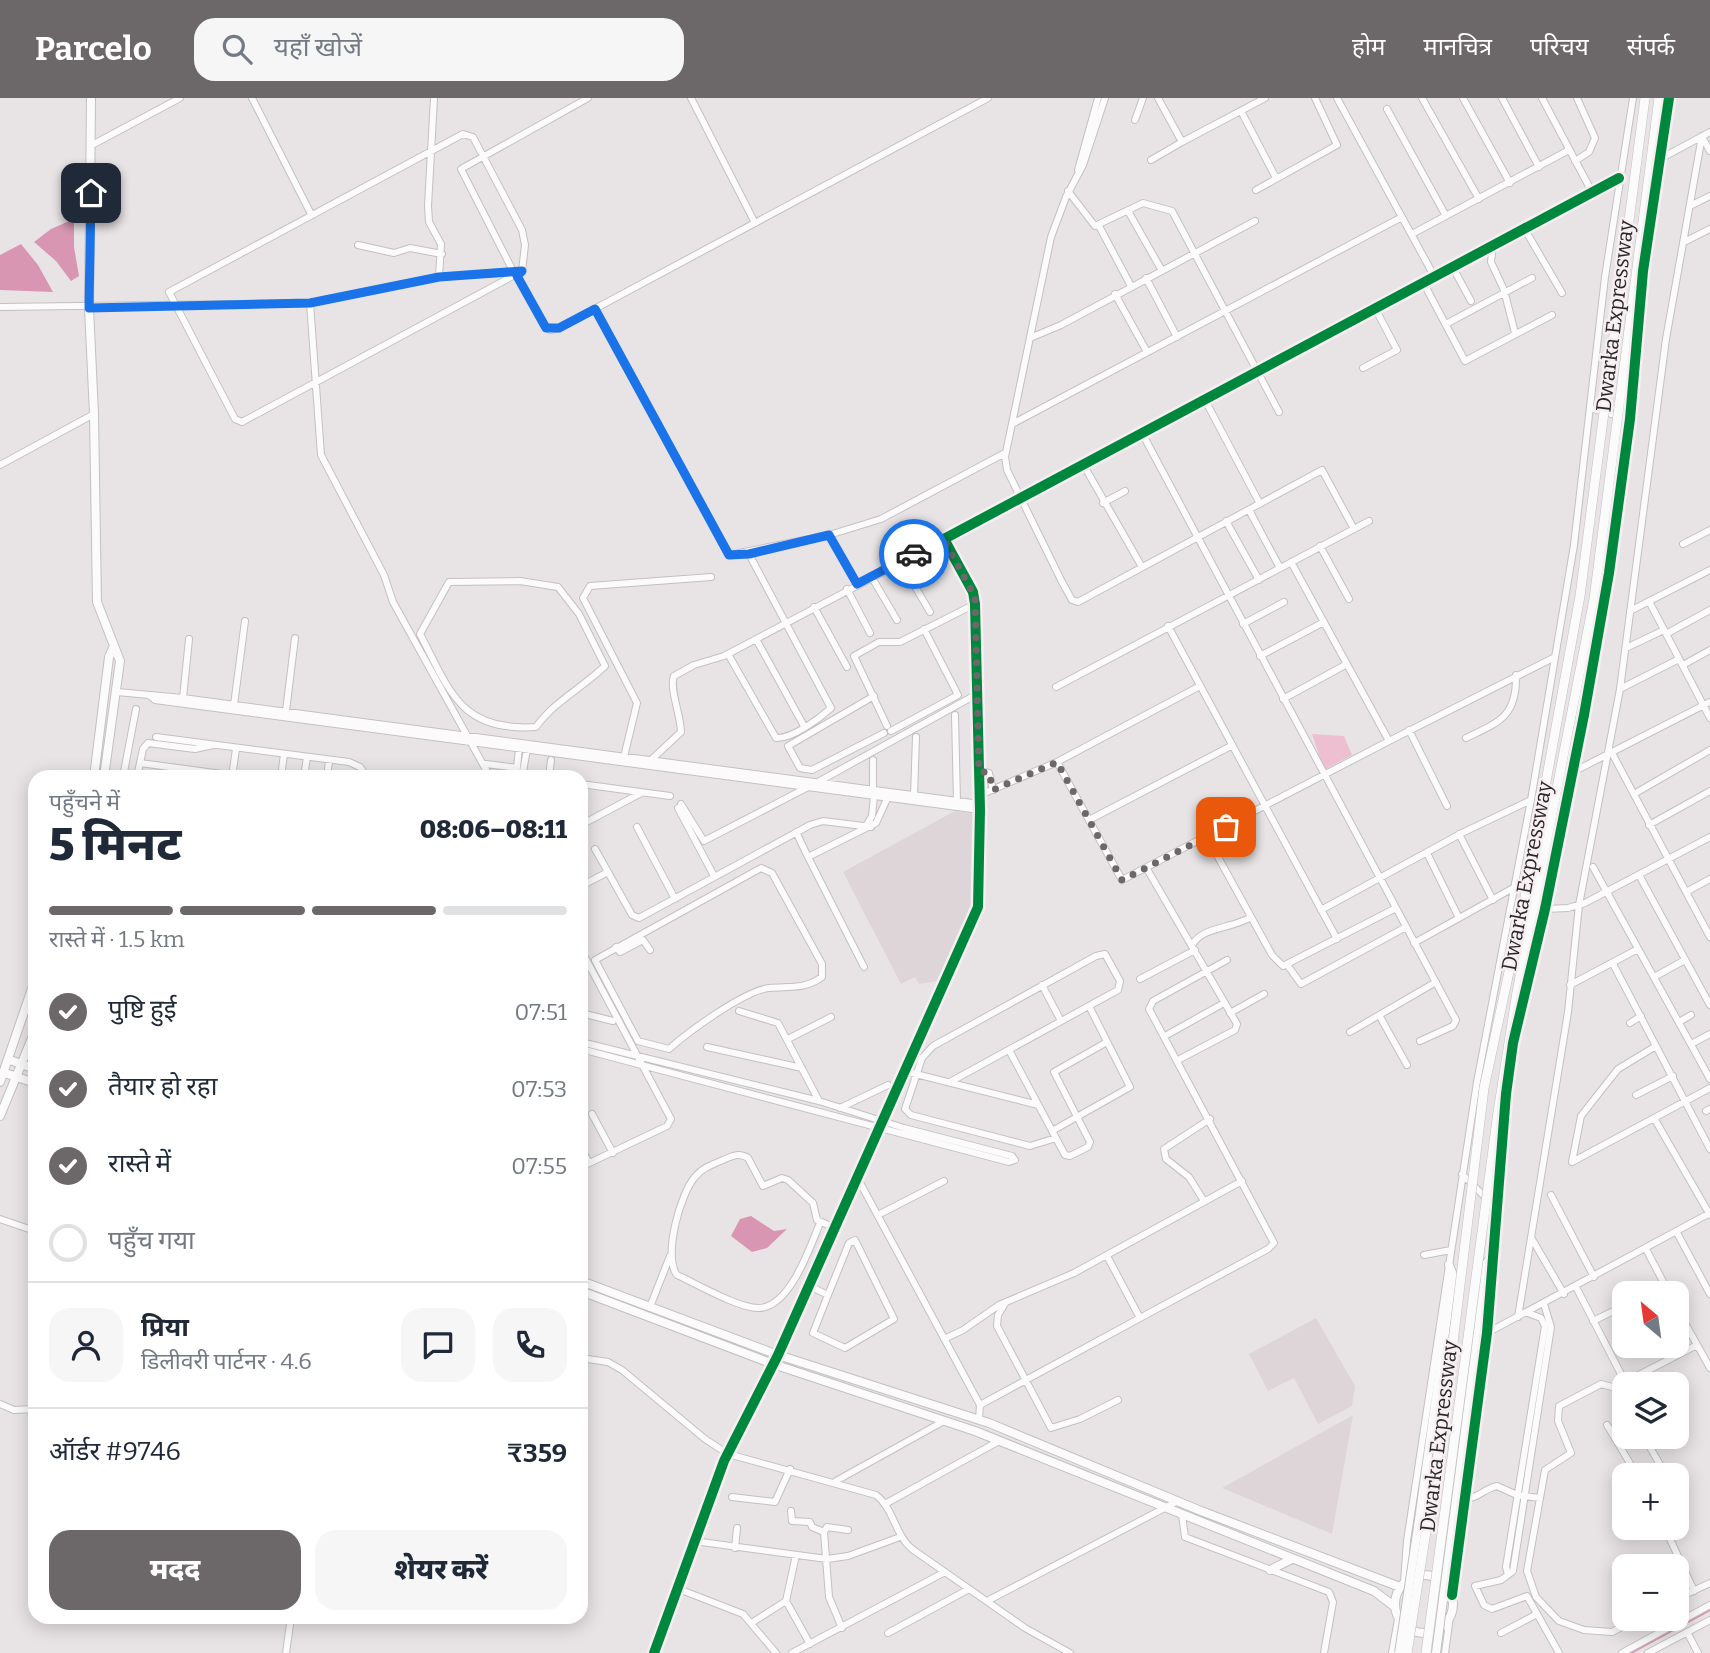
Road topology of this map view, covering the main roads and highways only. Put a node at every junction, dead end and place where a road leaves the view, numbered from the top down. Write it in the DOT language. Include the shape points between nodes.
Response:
graph roads {
  1 [pos="91,98"];
  2 [pos="1644,98"];
  3 [pos="1659,98"];
  4 [pos="114,646"];
  5 [pos="95,770"];
  6 [pos="105,770"];
  7 [pos="28,1002"];
  8 [pos="28,1051"];
  9 [pos="10,1060"];
  10 [pos="23,1065"];
  11 [pos="28,1067"];
  12 [pos="5,1073"];
  13 [pos="18,1077"];
  14 [pos="28,1081"];
  15 [pos="0,1082"];
  16 [pos="0,1116"];
  17 [pos="1492,1256"];
  18 [pos="1449,1265"];
  19 [pos="588,1284"];
  20 [pos="588,1294"];
  21 [pos="1292,1559"];
  22 [pos="1270,1570"];
  23 [pos="1402,1584"];
  24 [pos="1395,1607"];
  25 [pos="1399,1653"];
  26 [pos="1407,1653"];
  27 [pos="1426,1653"];
  28 [pos="1436,1653"];
  1 -- 4 [label="main road" via="89,308 97,602"];
  2 -- 26 [label="highway, Dwarka Expressway, bridge" via="1580,596 1524,902 1484,1088 1444,1416"];
  3 -- 27 [label="highway, Dwarka Expressway, bridge" via="1594,599 1517,992"];
  4 -- 5 [label="main road"];
  4 -- 6 [label="main road" via="120,662"];
  7 -- 9 [label="main road"];
  8 -- 10 [label="main road"];
  9 -- 10 [label="main road"];
  9 -- 12 [label="main road"];
  10 -- 11 [label="main road"];
  10 -- 13 [label="main road"];
  12 -- 13 [label="main road"];
  12 -- 15 [label="main road"];
  13 -- 14 [label="main road"];
  13 -- 16 [label="main road"];
  17 -- 28 [label="main road, bridge" via="1486,1264"];
  18 -- 25 [label="main road, bridge" via="1452,1275"];
  19 -- 23 [label="main road" via="778,1355 979,1419 1178,1502"];
  20 -- 21 [label="main road" via="773,1364 999,1441"];
  21 -- 22 [label="main road"];
  21 -- 24 [label="main road" via="1374,1591"];
  23 -- 24 [label="main road"];
  23 -- 24 [label="main road" via="1412,1577 1440,1579 1452,1595 1450,1616 1439,1629 1421,1633 1398,1619"];
}
